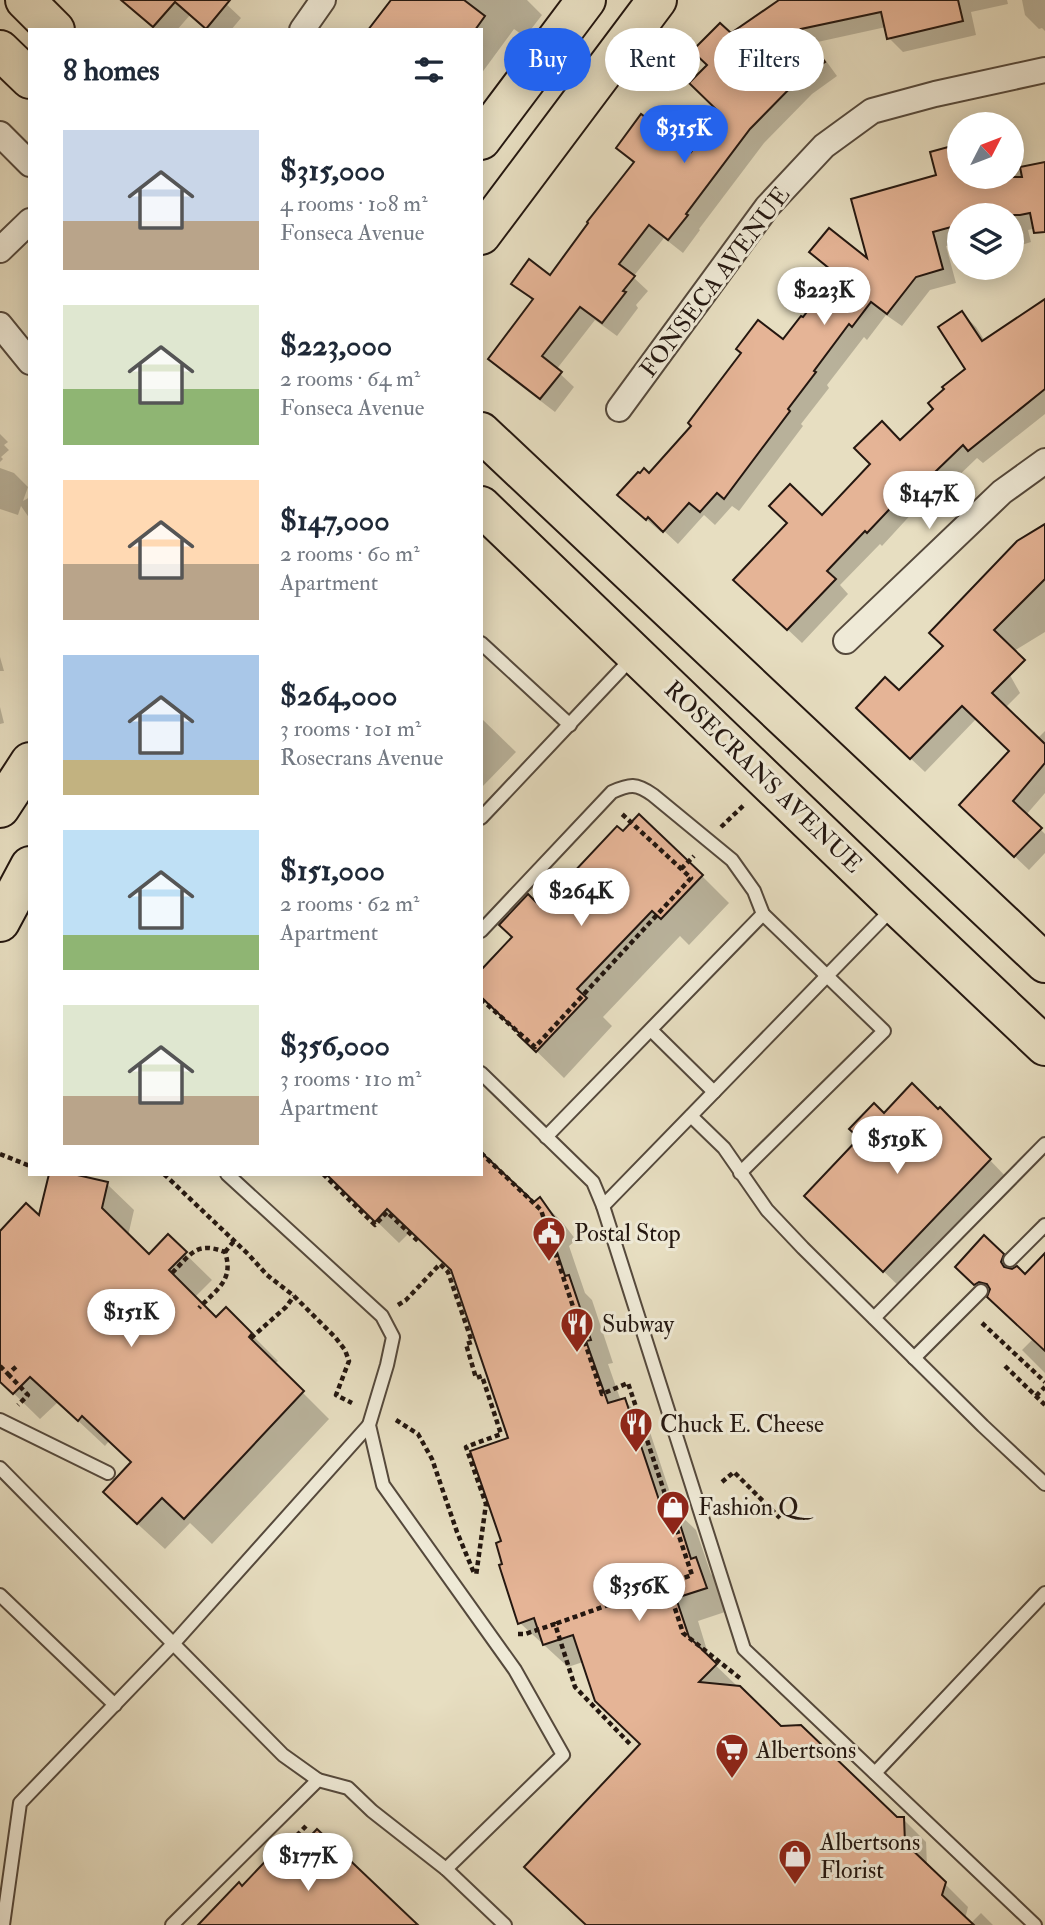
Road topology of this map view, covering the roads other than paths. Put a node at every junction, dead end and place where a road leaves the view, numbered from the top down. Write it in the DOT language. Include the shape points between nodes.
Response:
graph roads {
  1 [pos="26,0"];
  2 [pos="323,0"];
  3 [pos="586,0"];
  4 [pos="657,0"];
  5 [pos="53,28"];
  6 [pos="303,28"];
  7 [pos="0,50"];
  8 [pos="1045,70"];
  9 [pos="28,77"];
  10 [pos="0,134"];
  11 [pos="483,137"];
  12 [pos="28,162"];
  13 [pos="28,223"];
  14 [pos="483,232"];
  15 [pos="0,250"];
  16 [pos="0,325"];
  17 [pos="28,360"];
  18 [pos="619,409"];
  19 [pos="483,434"];
  20 [pos="1045,461"];
  21 [pos="483,508"];
  22 [pos="846,641"];
  23 [pos="483,645"];
  24 [pos="635,655"];
  25 [pos="570,725"];
  26 [pos="28,765"];
  27 [pos="0,808"];
  28 [pos="483,816"];
  29 [pos="937,862"];
  30 [pos="895,905"];
  31 [pos="763,914"];
  32 [pos="483,929"];
  33 [pos="1045,963"];
  34 [pos="827,975"];
  35 [pos="651,1030"];
  36 [pos="1045,1046"];
  37 [pos="483,1075"];
  38 [pos="714,1092"];
  39 [pos="691,1116"];
  40 [pos="546,1137"];
  41 [pos="1045,1144"];
  42 [pos="740,1173"];
  43 [pos="234,1177"];
  44 [pos="603,1206"];
  45 [pos="1045,1225"];
  46 [pos="1010,1260"];
  47 [pos="981,1291"];
  48 [pos="874,1318"];
  49 [pos="914,1358"];
  50 [pos="0,1420"];
  51 [pos="369,1425"];
  52 [pos="0,1468"];
  53 [pos="108,1473"];
  54 [pos="1045,1484"];
  55 [pos="1045,1593"];
  56 [pos="0,1595"];
  57 [pos="173,1644"];
  58 [pos="115,1705"];
  59 [pos="875,1773"];
  60 [pos="318,1780"];
  61 [pos="446,1869"];
  62 [pos="3,1925"];
  63 [pos="172,1925"];
  64 [pos="505,1925"];
  65 [pos="1035,1925"];
  1 -- 5 [label="main road"];
  2 -- 6 [label="street"];
  3 -- 11 [label="main road"];
  4 -- 14 [label="main road"];
  7 -- 9 [label="main road"];
  8 -- 18 [label="street, FONSECA AVENUE" via="872,111 824,146 767,207"];
  10 -- 12 [label="street"];
  13 -- 15 [label="street"];
  16 -- 17 [label="street"];
  19 -- 29 [label="main road"];
  20 -- 22 [label="street" via="1002,492"];
  21 -- 24 [label="main road, ROSECRANS AVENUE"];
  23 -- 25 [label="lane"];
  24 -- 25 [label="lane"];
  24 -- 30 [label="main road, ROSECRANS AVENUE"];
  25 -- 28 [label="lane"];
  26 -- 27 [label="main road"];
  29 -- 30 [label="main road"];
  29 -- 33 [label="main road"];
  30 -- 34 [label="lane"];
  30 -- 36 [label="main road, ROSECRANS AVENUE"];
  31 -- 32 [label="lane" via="754,891 732,860 642,787 628,785 611,792"];
  31 -- 34 [label="lane"];
  31 -- 35 [label="lane"];
  34 -- 38 [label="lane"];
  34 -- 42 [label="lane" via="884,1031"];
  35 -- 38 [label="lane"];
  35 -- 40 [label="lane"];
  37 -- 40 [label="lane"];
  38 -- 39 [label="lane"];
  39 -- 42 [label="lane" via="724,1148"];
  39 -- 44 [label="lane"];
  40 -- 44 [label="lane" via="593,1182"];
  41 -- 48 [label="lane"];
  42 -- 48 [label="lane" via="767,1210"];
  43 -- 51 [label="lane" via="382,1316 393,1337"];
  44 -- 59 [label="lane" via="744,1649"];
  45 -- 46 [label="lane"];
  47 -- 49 [label="lane"];
  48 -- 49 [label="lane"];
  49 -- 54 [label="lane"];
  50 -- 53 [label="lane"];
  51 -- 57 [label="lane"];
  51 -- 61 [label="lane" via="383,1485 514,1670 563,1755"];
  52 -- 57 [label="lane"];
  55 -- 59 [label="lane"];
  56 -- 58 [label="lane"];
  57 -- 58 [label="lane"];
  57 -- 60 [label="lane" via="283,1755"];
  58 -- 62 [label="lane" via="20,1803"];
  59 -- 65 [label="lane"];
  60 -- 61 [label="lane" via="348,1788"];
  60 -- 63 [label="lane"];
  61 -- 64 [label="lane"];
}
